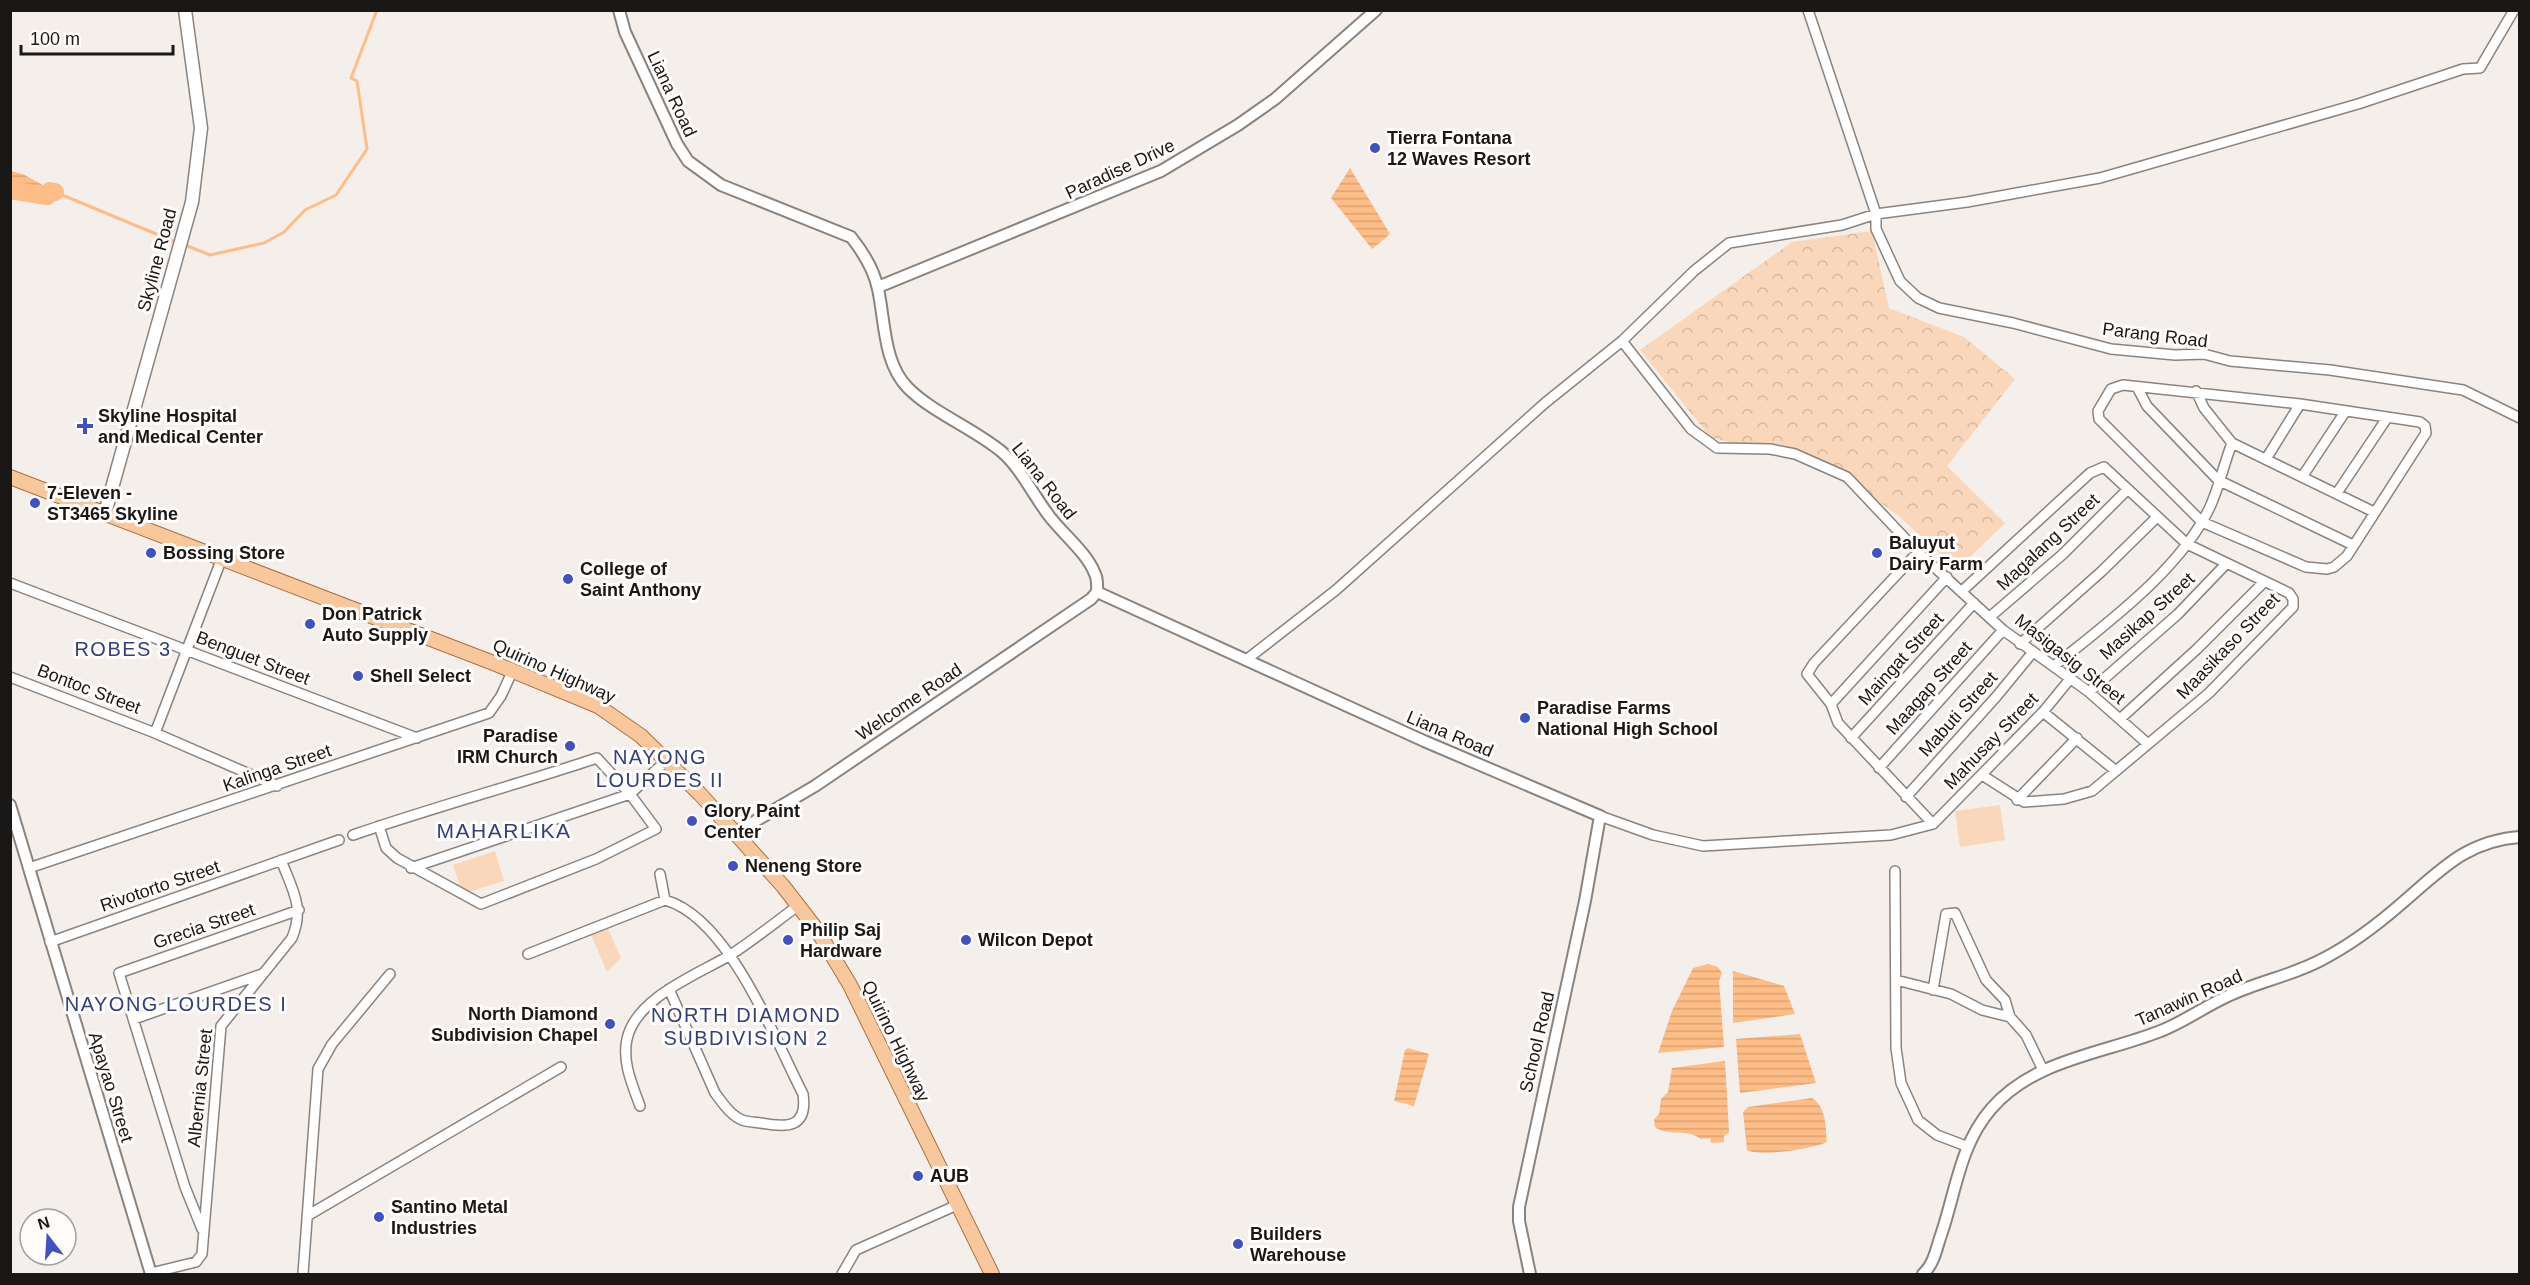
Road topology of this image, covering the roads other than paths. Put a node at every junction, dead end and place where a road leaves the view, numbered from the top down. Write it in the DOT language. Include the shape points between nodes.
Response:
graph roads {
  1 [pos="185,10"];
  2 [pos="619,10"];
  3 [pos="1376,10"];
  4 [pos="1808,10"];
  5 [pos="2514,10"];
  6 [pos="1876,214"];
  7 [pos="878,287"];
  8 [pos="1622,341"];
  9 [pos="2137,387"];
  10 [pos="2196,391"];
  11 [pos="2300,404"];
  12 [pos="2344,412"];
  13 [pos="2387,418"];
  14 [pos="2520,418"];
  15 [pos="2232,442"];
  16 [pos="2266,459"];
  17 [pos="10,477"];
  18 [pos="2302,477"];
  19 [pos="2218,480"];
  20 [pos="2127,490"];
  21 [pos="2337,493"];
  22 [pos="2374,512"];
  23 [pos="105,513"];
  24 [pos="2156,518"];
  25 [pos="2202,522"];
  26 [pos="2187,544"];
  27 [pos="2353,546"];
  28 [pos="1918,552"];
  29 [pos="222,558"];
  30 [pos="2226,564"];
  31 [pos="1947,577"];
  32 [pos="2264,582"];
  33 [pos="10,583"];
  34 [pos="1962,591"];
  35 [pos="1096,592"];
  36 [pos="1974,603"];
  37 [pos="1991,616"];
  38 [pos="2003,630"];
  39 [pos="2020,644"];
  40 [pos="185,650"];
  41 [pos="2033,652"];
  42 [pos="1246,660"];
  43 [pos="2054,666"];
  44 [pos="512,672"];
  45 [pos="10,677"];
  46 [pos="2070,679"];
  47 [pos="2089,692"];
  48 [pos="1831,704"];
  49 [pos="2043,712"];
  50 [pos="2120,719"];
  51 [pos="154,733"];
  52 [pos="417,738"];
  53 [pos="1851,738"];
  54 [pos="2077,738"];
  55 [pos="2148,744"];
  56 [pos="667,760"];
  57 [pos="1879,768"];
  58 [pos="2116,771"];
  59 [pos="1982,775"];
  60 [pos="277,786"];
  61 [pos="630,794"];
  62 [pos="1906,797"];
  63 [pos="2017,800"];
  64 [pos="10,805"];
  65 [pos="1600,816"];
  66 [pos="1933,824"];
  67 [pos="379,826"];
  68 [pos="735,833"];
  69 [pos="353,835"];
  70 [pos="2520,837"];
  71 [pos="339,840"];
  72 [pos="281,861"];
  73 [pos="30,868"];
  74 [pos="411,868"];
  75 [pos="1895,871"];
  76 [pos="660,874"];
  77 [pos="665,900"];
  78 [pos="799,904"];
  79 [pos="299,910"];
  80 [pos="50,942"];
  81 [pos="528,954"];
  82 [pos="731,954"];
  83 [pos="262,974"];
  84 [pos="390,974"];
  85 [pos="1896,980"];
  86 [pos="669,990"];
  87 [pos="1933,990"];
  88 [pos="2010,1017"];
  89 [pos="134,1019"];
  90 [pos="561,1067"];
  91 [pos="2043,1070"];
  92 [pos="640,1106"];
  93 [pos="1966,1146"];
  94 [pos="957,1205"];
  95 [pos="307,1216"];
  96 [pos="202,1231"];
  97 [pos="151,1274"];
  98 [pos="303,1275"];
  99 [pos="842,1275"];
  100 [pos="992,1275"];
  101 [pos="1530,1275"];
  102 [pos="1923,1275"];
  1 -- 23 [label="main road, Skyline Road" via="201,128 192,202"];
  2 -- 7 [label="street, Liana Road" via="630,43 688,161 721,185 851,237 862,251"];
  3 -- 7 [label="street, Paradise Drive" via="1275,99 1161,171"];
  4 -- 6 [label="street, Parang Road"];
  5 -- 6 [label="street" via="2480,68 2463,69 2358,104 2100,178"];
  6 -- 8 [label="street" via="1842,225 1729,243"];
  6 -- 14 [label="street, Parang Road" via="1876,229 1900,281 1918,298 1939,308 2111,349 2204,354 2463,390"];
  7 -- 35 [label="street, Liana Road" via="886,339 905,385 917,397 1005,454 1089,563 1095,573"];
  8 -- 28 [label="street, Masigasig Street" via="1691,429 1708,442 1729,450 1770,449 1795,454 1847,477"];
  8 -- 42 [label="street" via="1545,403 1335,590"];
  9 -- 10 [label="street"];
  9 -- 19 [label="street" via="2146,406"];
  9 -- 25 [label="street" via="2111,389 2098,411 2099,419"];
  10 -- 11 [label="street"];
  10 -- 15 [label="street" via="2204,408"];
  11 -- 12 [label="street"];
  11 -- 16 [label="street"];
  12 -- 13 [label="street"];
  12 -- 18 [label="street"];
  13 -- 21 [label="street"];
  13 -- 22 [label="street" via="2420,422 2426,433"];
  15 -- 16 [label="street"];
  15 -- 19 [label="street"];
  16 -- 18 [label="street"];
  17 -- 23 [label="main road, Quirino Highway"];
  18 -- 21 [label="street"];
  19 -- 25 [label="street"];
  19 -- 27 [label="street"];
  20 -- 24 [label="street, Maasikaso Street"];
  20 -- 34 [label="street, Maasikaso Street" via="2112,472 2100,467"];
  20 -- 37 [label="street, Magalang Street" via="2063,554"];
  21 -- 22 [label="street"];
  22 -- 27 [label="street"];
  23 -- 29 [label="main road, Quirino Highway"];
  24 -- 26 [label="street, Maasikaso Street"];
  24 -- 39 [label="street"];
  25 -- 26 [label="street"];
  25 -- 27 [label="street" via="2307,567 2334,567 2348,556"];
  26 -- 30 [label="street, Maasikaso Street"];
  26 -- 43 [label="street" via="2152,581"];
  28 -- 31 [label="street, Masigasig Street"];
  28 -- 48 [label="street" via="1814,663 1807,676"];
  29 -- 40 [label="street, Bontoc Street"];
  29 -- 44 [label="main road, Quirino Highway"];
  30 -- 32 [label="street, Maasikaso Street"];
  30 -- 47 [label="street, Masikap Street" via="2178,614"];
  31 -- 34 [label="street, Masigasig Street"];
  31 -- 48 [label="street"];
  32 -- 50 [label="street"];
  32 -- 55 [label="street, Maasikaso Street" via="2293,596 2292,607 2209,693"];
  33 -- 40 [label="street, Benguet Street"];
  34 -- 36 [label="street, Masigasig Street"];
  35 -- 42 [label="street, Liana Road"];
  35 -- 68 [label="street, Welcome Road" via="1082,606 815,786"];
  36 -- 37 [label="street, Masigasig Street"];
  36 -- 53 [label="street, Maingat Street"];
  37 -- 38 [label="street, Masigasig Street"];
  38 -- 39 [label="street, Masigasig Street"];
  38 -- 57 [label="street, Maagap Street"];
  39 -- 41 [label="street, Masigasig Street"];
  40 -- 51 [label="street, Bontoc Street"];
  40 -- 52 [label="street, Benguet Street"];
  41 -- 43 [label="street, Masigasig Street"];
  41 -- 62 [label="street, Mabuti Street"];
  42 -- 65 [label="street, Liana Road"];
  43 -- 46 [label="street, Masigasig Street"];
  44 -- 52 [label="street, Kalinga Street" via="489,713"];
  44 -- 56 [label="main road, Quirino Highway" via="598,706 624,722"];
  45 -- 51 [label="street, Bontoc Street"];
  46 -- 47 [label="street, Masigasig Street"];
  46 -- 49 [label="street, Mahusay Street"];
  47 -- 50 [label="street, Masigasig Street"];
  48 -- 53 [label="street" via="1834,717"];
  49 -- 54 [label="street"];
  49 -- 59 [label="street, Mahusay Street"];
  50 -- 55 [label="street, Masigasig Street"];
  51 -- 60 [label="street, Bontoc Street"];
  52 -- 60 [label="street, Kalinga Street"];
  53 -- 57 [label="street"];
  54 -- 58 [label="street"];
  54 -- 63 [label="street"];
  55 -- 58 [label="street, Maasikaso Street"];
  56 -- 61 [label="street"];
  56 -- 68 [label="main road, Quirino Highway"];
  57 -- 62 [label="street"];
  58 -- 63 [label="street, Maasikaso Street" via="2081,796 2043,802"];
  59 -- 63 [label="street"];
  59 -- 66 [label="street, Mahusay Street"];
  60 -- 73 [label="street, Kalinga Street"];
  61 -- 67 [label="street" via="597,758"];
  61 -- 74 [label="street"];
  61 -- 74 [label="street" via="656,829 596,859 486,903 481,904"];
  62 -- 66 [label="street"];
  64 -- 73 [label="street, Apayao Street"];
  65 -- 66 [label="street" via="1653,835 1703,846 1891,835"];
  65 -- 101 [label="street, School Road" via="1519,1207"];
  67 -- 69 [label="street"];
  67 -- 74 [label="street" via="387,848"];
  68 -- 78 [label="main road, Quirino Highway"];
  70 -- 91 [label="street, Tanawin Road" via="2496,839 2471,848 2322,959 2232,994 2158,1032"];
  71 -- 72 [label="street, Rivotorto Street"];
  72 -- 79 [label="street"];
  72 -- 80 [label="street, Rivotorto Street"];
  73 -- 80 [label="street, Apayao Street"];
  75 -- 85 [label="street"];
  76 -- 77 [label="street"];
  77 -- 81 [label="street"];
  77 -- 82 [label="street" via="688,911"];
  78 -- 82 [label="street"];
  78 -- 94 [label="main road, Quirino Highway" via="844,974"];
  79 -- 83 [label="street, Albernia Street" via="292,938"];
  79 -- 89 [label="street, Grecia Street" via="119,974"];
  80 -- 97 [label="street, Apayao Street"];
  82 -- 86 [label="street"];
  82 -- 86 [label="street" via="803,1094 801,1118 792,1125 780,1127 742,1120 726,1108 715,1093"];
  83 -- 89 [label="street"];
  83 -- 96 [label="street, Albernia Street" via="221,1026"];
  84 -- 95 [label="street" via="332,1044 318,1069"];
  85 -- 87 [label="street"];
  85 -- 93 [label="street" via="1896,1048 1907,1098 1926,1127"];
  86 -- 92 [label="street" via="640,1013 627,1036 626,1061"];
  87 -- 88 [label="street"];
  87 -- 88 [label="street" via="1946,914 1954,913 1986,980 2005,1000"];
  88 -- 91 [label="street" via="2026,1035"];
  89 -- 96 [label="street"];
  90 -- 95 [label="street"];
  91 -- 93 [label="street, Tanawin Road" via="2016,1085 1991,1108"];
  93 -- 102 [label="street, Tanawin Road" via="1947,1217 1931,1264"];
  94 -- 99 [label="street" via="856,1250"];
  94 -- 100 [label="main road, Quirino Highway"];
  95 -- 98 [label="street"];
  96 -- 97 [label="street, Albernia Street" via="202,1254 196,1262"];
}
